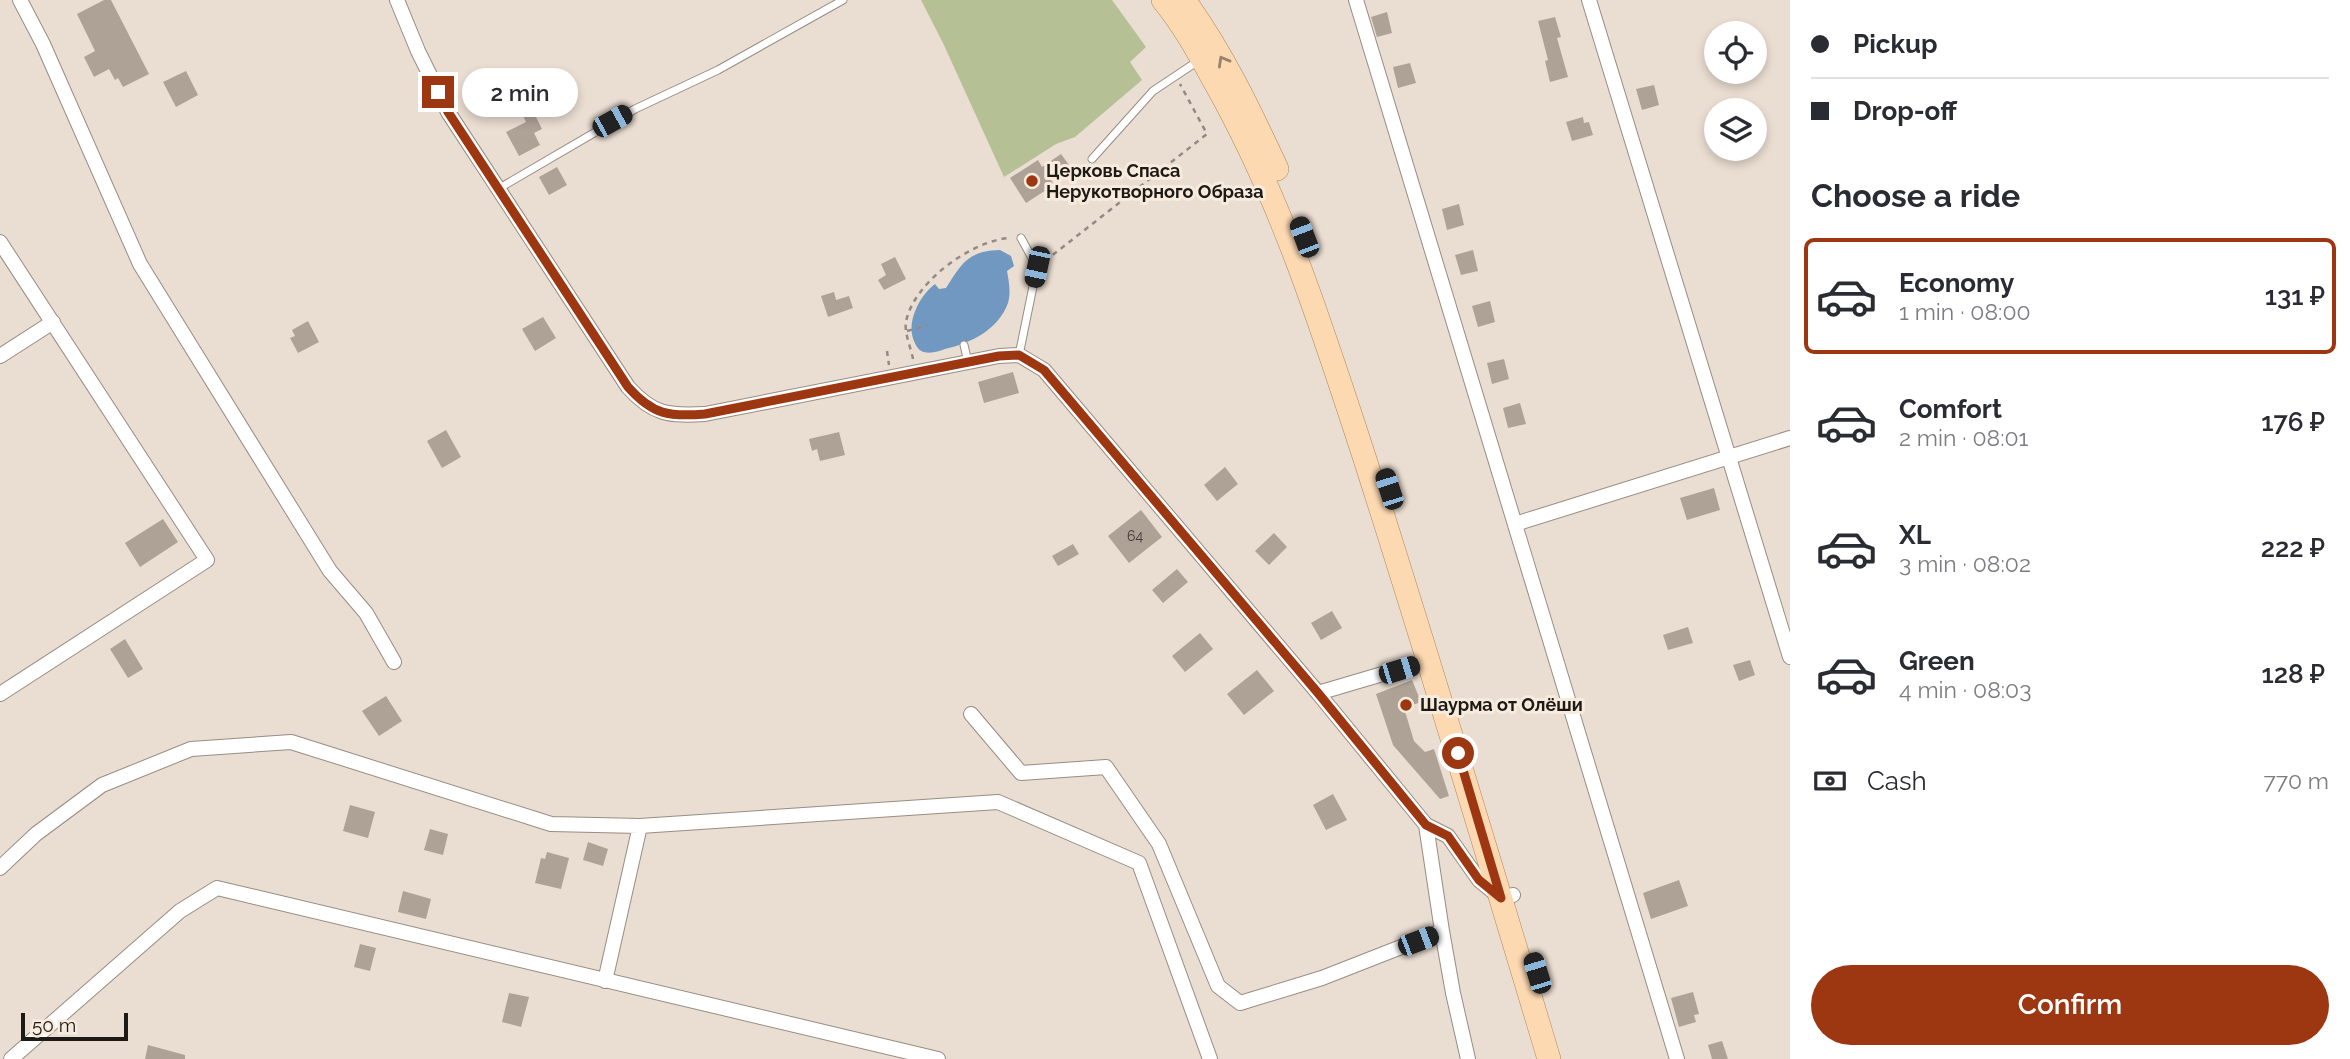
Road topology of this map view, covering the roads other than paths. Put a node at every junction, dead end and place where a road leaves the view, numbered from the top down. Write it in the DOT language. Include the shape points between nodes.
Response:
graph roads {
  1 [pos="20,0"];
  2 [pos="397,0"];
  3 [pos="842,0"];
  4 [pos="1163,0"];
  5 [pos="1184,0"];
  6 [pos="1356,0"];
  7 [pos="1589,0"];
  8 [pos="1202,58"];
  9 [pos="1092,159"];
  10 [pos="498,189"];
  11 [pos="1021,238"];
  12 [pos="0,242"];
  13 [pos="53,322"];
  14 [pos="964,345"];
  15 [pos="1019,355"];
  16 [pos="0,356"];
  17 [pos="968,362"];
  18 [pos="1790,438"];
  19 [pos="1728,457"];
  20 [pos="1516,524"];
  21 [pos="1790,657"];
  22 [pos="1430,660"];
  23 [pos="394,662"];
  24 [pos="1318,693"];
  25 [pos="0,694"];
  26 [pos="971,714"];
  27 [pos="1426,825"];
  28 [pos="640,826"];
  29 [pos="0,868"];
  30 [pos="1507,896"];
  31 [pos="1442,931"];
  32 [pos="605,981"];
  33 [pos="11,1059"];
  34 [pos="938,1059"];
  35 [pos="1210,1059"];
  36 [pos="1468,1059"];
  37 [pos="1549,1059"];
  38 [pos="1563,1059"];
  39 [pos="1677,1059"];
  1 -- 23 [label="street" via="140,264 330,571 366,613"];
  2 -- 10 [label="street" via="448,112"];
  3 -- 10 [label="lane" via="718,70 635,109"];
  4 -- 8 [label="main road"];
  30 -- 5 [label="main road, one-way" via="1444,660 1331,310 1255,121"];
  6 -- 20 [label="street"];
  7 -- 19 [label="street"];
  8 -- 9 [label="lane" via="1153,91"];
  8 -- 22 [label="main road" via="1288,233"];
  10 -- 17 [label="street" via="628,387 658,412 705,414"];
  11 -- 15 [label="lane" via="1037,267"];
  12 -- 13 [label="street"];
  13 -- 16 [label="street"];
  13 -- 25 [label="street" via="207,560"];
  14 -- 17 [label="lane"];
  15 -- 17 [label="street"];
  15 -- 24 [label="street" via="1044,370"];
  18 -- 19 [label="street"];
  19 -- 20 [label="street"];
  19 -- 21 [label="street"];
  20 -- 39 [label="street"];
  22 -- 24 [label="street"];
  22 -- 30 [label="main road"];
  24 -- 27 [label="street"];
  26 -- 31 [label="street" via="1021,773 1106,767 1159,844 1218,986 1240,1003 1322,978"];
  27 -- 30 [label="street" via="1448,836 1479,880"];
  27 -- 31 [label="street"];
  28 -- 29 [label="street" via="551,824 291,742 191,749 102,785 36,834"];
  28 -- 32 [label="street"];
  28 -- 35 [label="street" via="998,802 1139,863"];
  30 -- 37 [label="main road"];
  30 -- 38 [label="main road"];
  31 -- 36 [label="street"];
  32 -- 33 [label="street" via="217,888 180,911"];
  32 -- 34 [label="street"];
}
